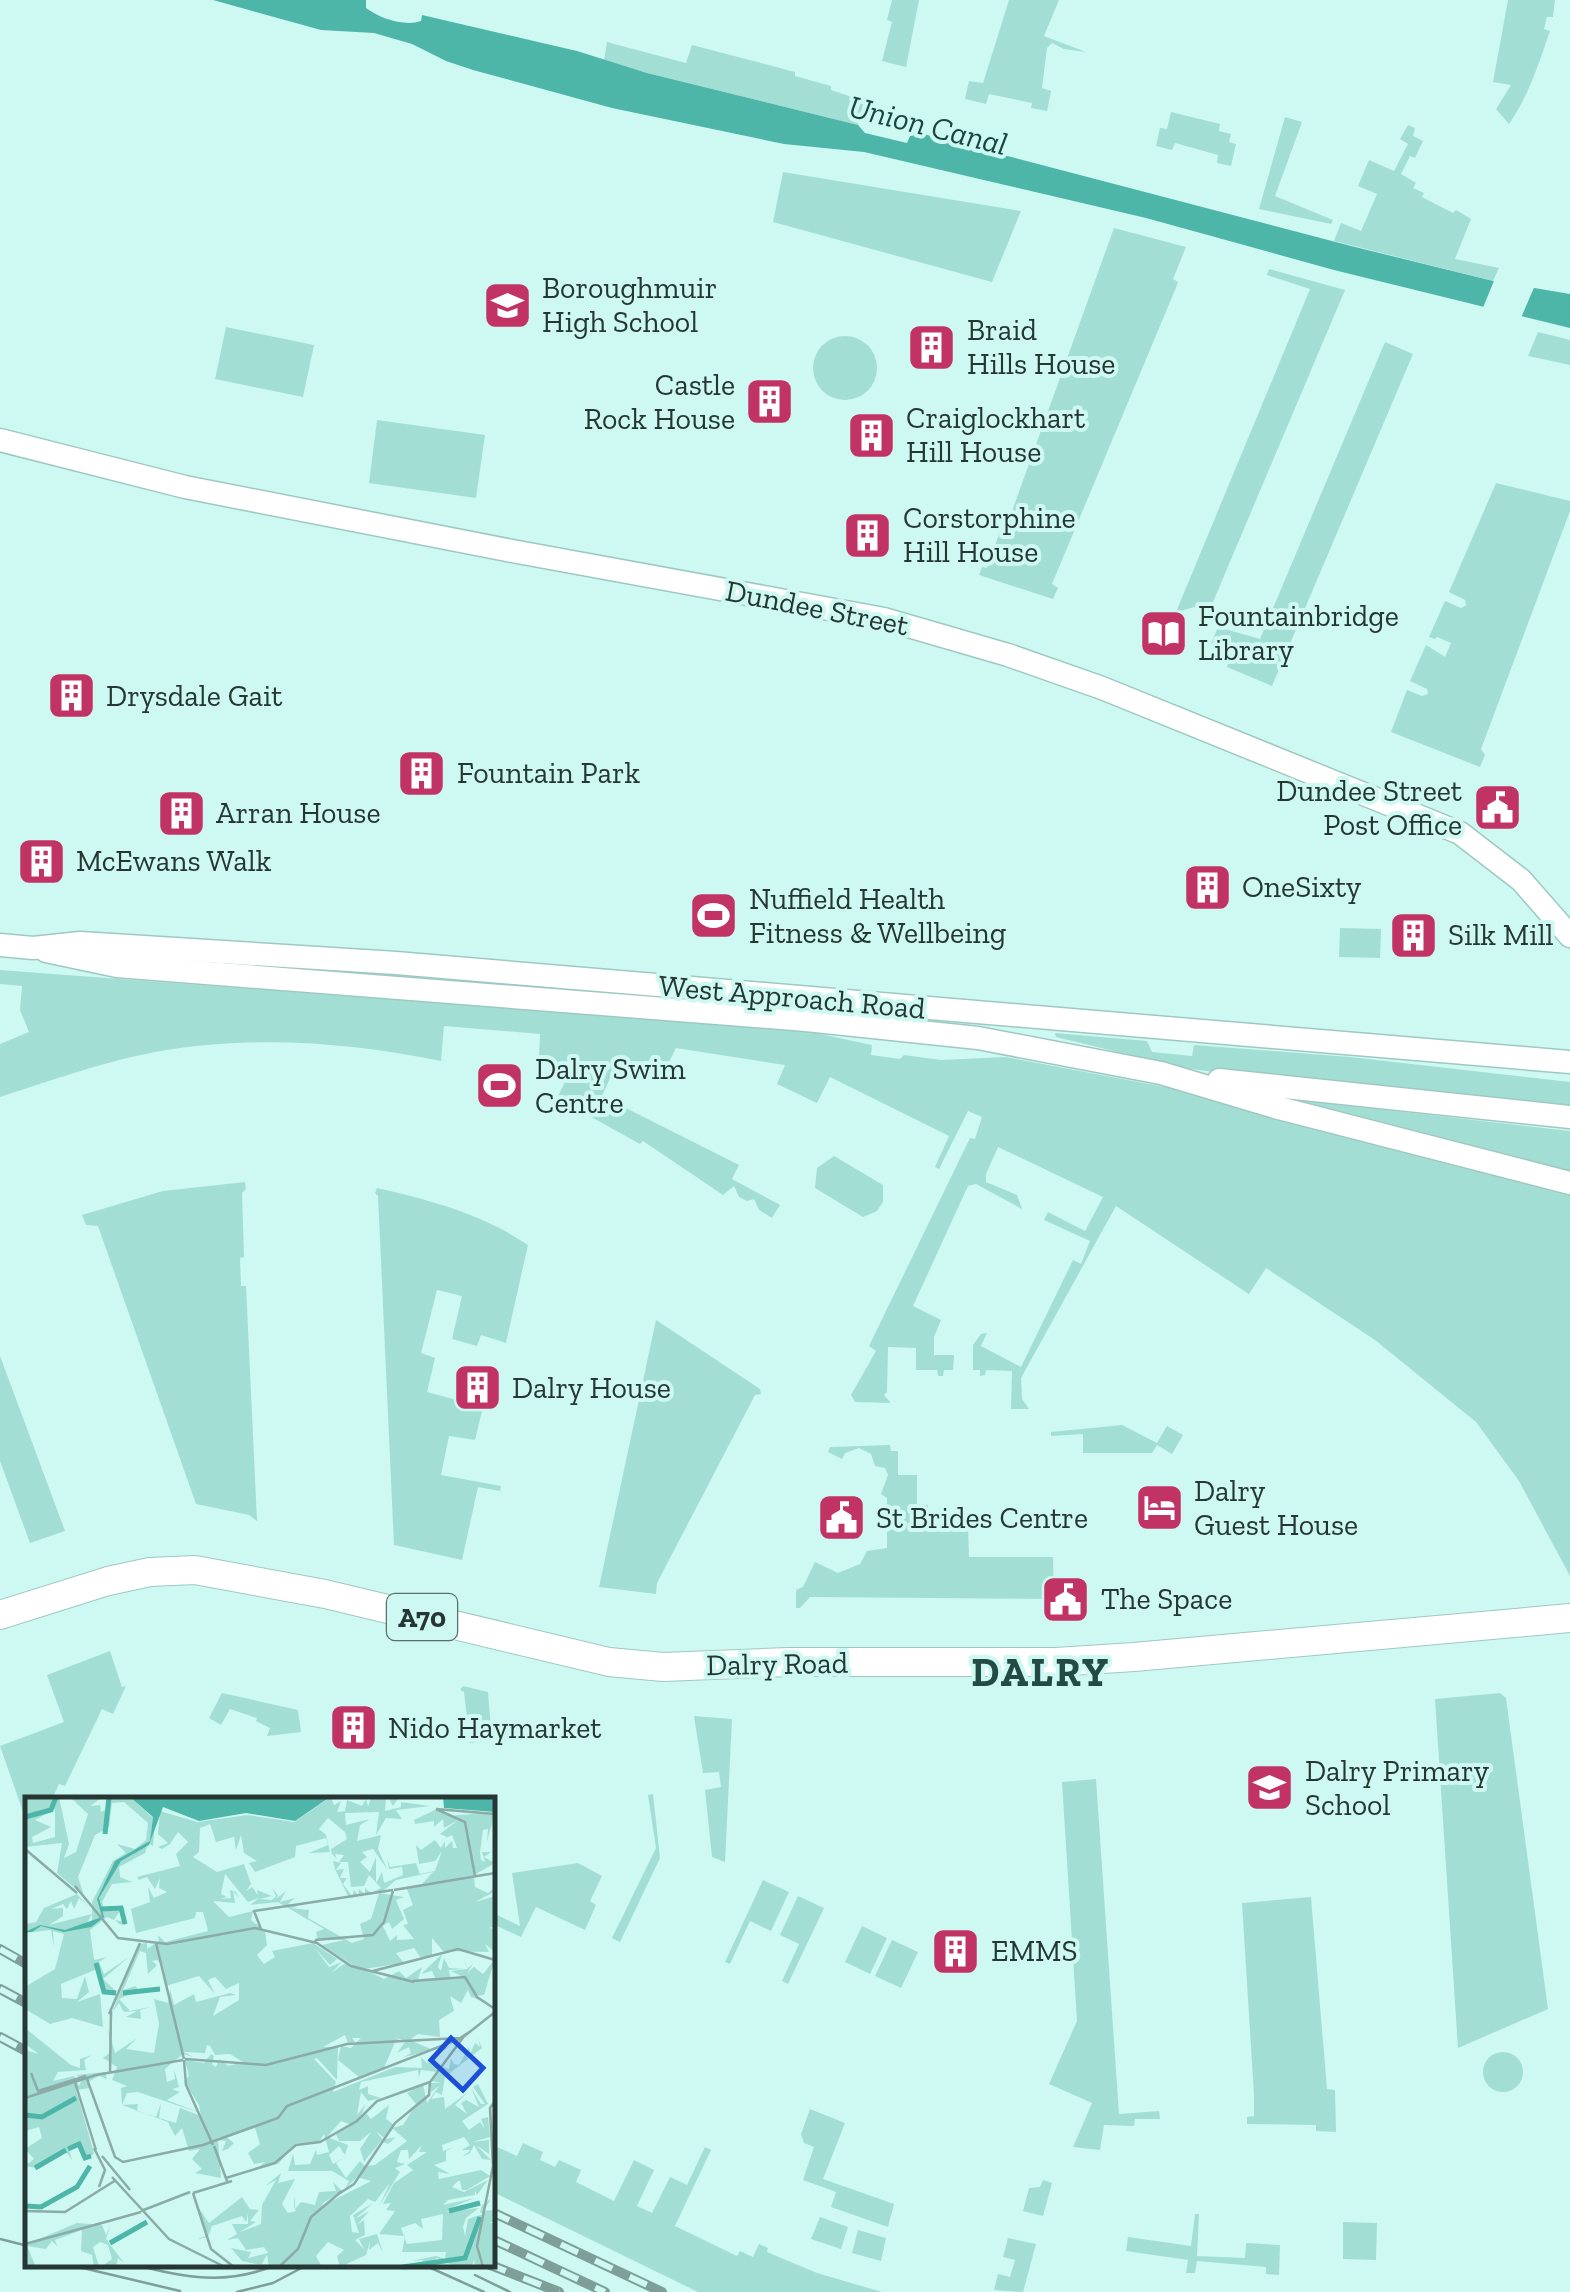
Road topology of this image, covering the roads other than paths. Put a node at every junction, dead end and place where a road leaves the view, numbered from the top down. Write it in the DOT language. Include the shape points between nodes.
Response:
graph roads {
  1 [pos="0,440"];
  2 [pos="1570,936"];
  3 [pos="0,945"];
  4 [pos="33,948"];
  5 [pos="1563,1063"];
  6 [pos="1161,1073"];
  7 [pos="1570,1117"];
  8 [pos="1570,1183"];
  9 [pos="0,1615"];
  10 [pos="1570,1618"];
  1 -- 2 [label="street, Dundee Street" via="185,486 864,615 974,644 1102,688 1460,833 1521,880"];
  3 -- 4 [label="street, West Approach Road"];
  4 -- 5 [label="street, West Approach Road" via="80,943 396,963"];
  4 -- 6 [label="street, West Approach Road" via="118,966 978,1038"];
  6 -- 7 [label="street, West Approach Road"];
  6 -- 8 [label="street, West Approach Road"];
  9 -- 10 [label="main road, Dalry Road / A70" via="108,1581 195,1570 610,1662 664,1668 1134,1658"];
}
